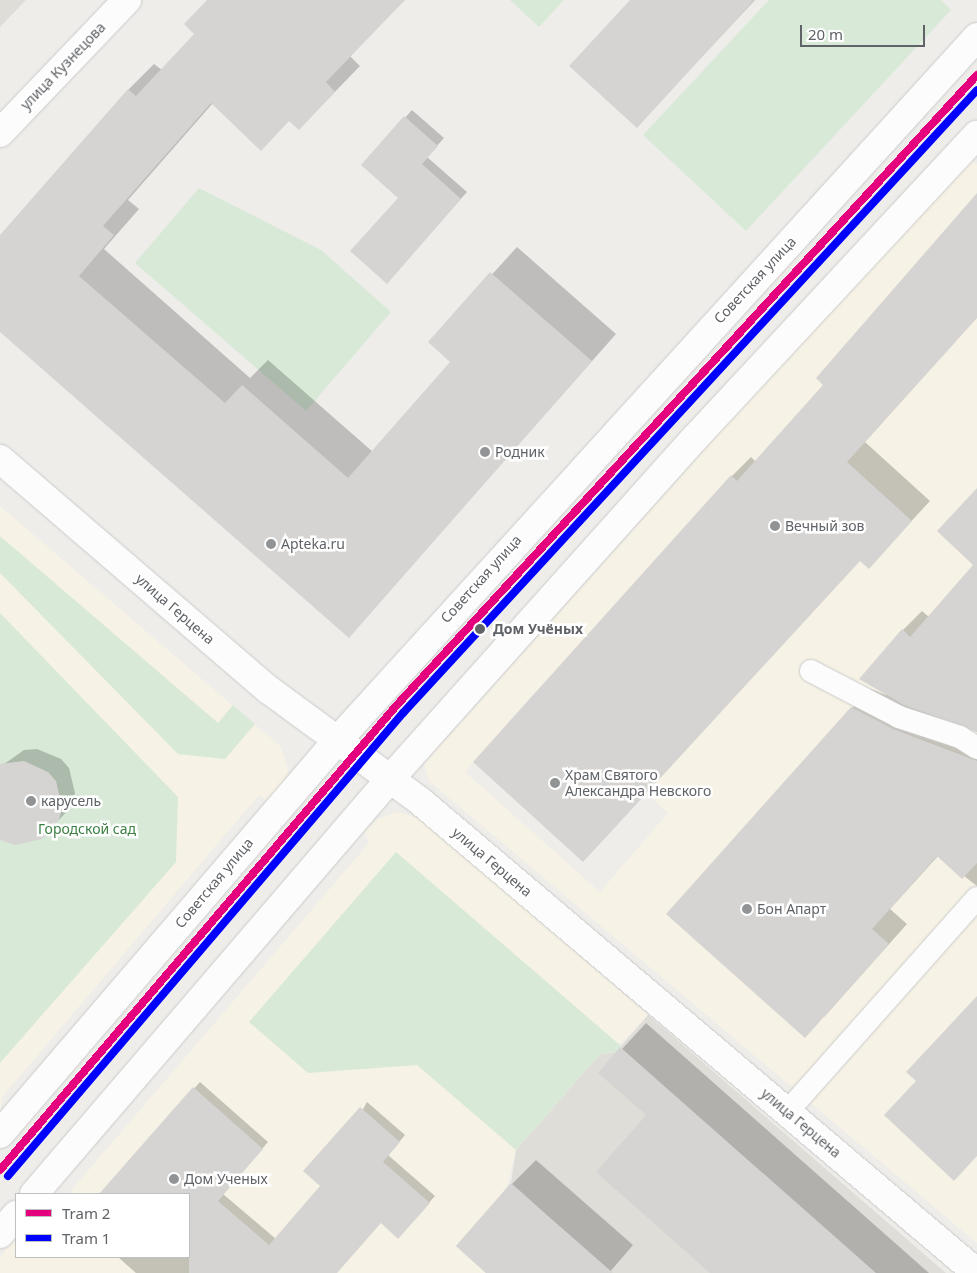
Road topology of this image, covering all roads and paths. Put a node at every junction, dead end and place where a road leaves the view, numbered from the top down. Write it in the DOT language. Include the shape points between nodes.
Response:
graph roads {
  1 [pos="127,0"];
  2 [pos="977,37"];
  3 [pos="0,133"];
  4 [pos="977,135"];
  5 [pos="0,459"];
  6 [pos="811,671"];
  7 [pos="336,742"];
  8 [pos="977,748"];
  9 [pos="389,780"];
  10 [pos="977,898"];
  11 [pos="787,1112"];
  12 [pos="0,1134"];
  13 [pos="35,1193"];
  14 [pos="15,1216"];
  15 [pos="0,1234"];
  16 [pos="977,1273"];
  1 -- 3 [label="street, улица Кузнецова"];
  2 -- 7 [label="street, Советская улица"];
  4 -- 9 [label="street" via="688,445"];
  5 -- 7 [label="street, улица Герцена"];
  6 -- 8 [label="lane" via="899,717 960,736"];
  7 -- 9 [label="street, улица Герцена"];
  7 -- 12 [label="street, Советская улица"];
  9 -- 11 [label="street, улица Герцена"];
  9 -- 13 [label="street"];
  10 -- 11 [label="lane"];
  11 -- 16 [label="street, улица Герцена"];
  14 -- 15 [label="street"];
}
